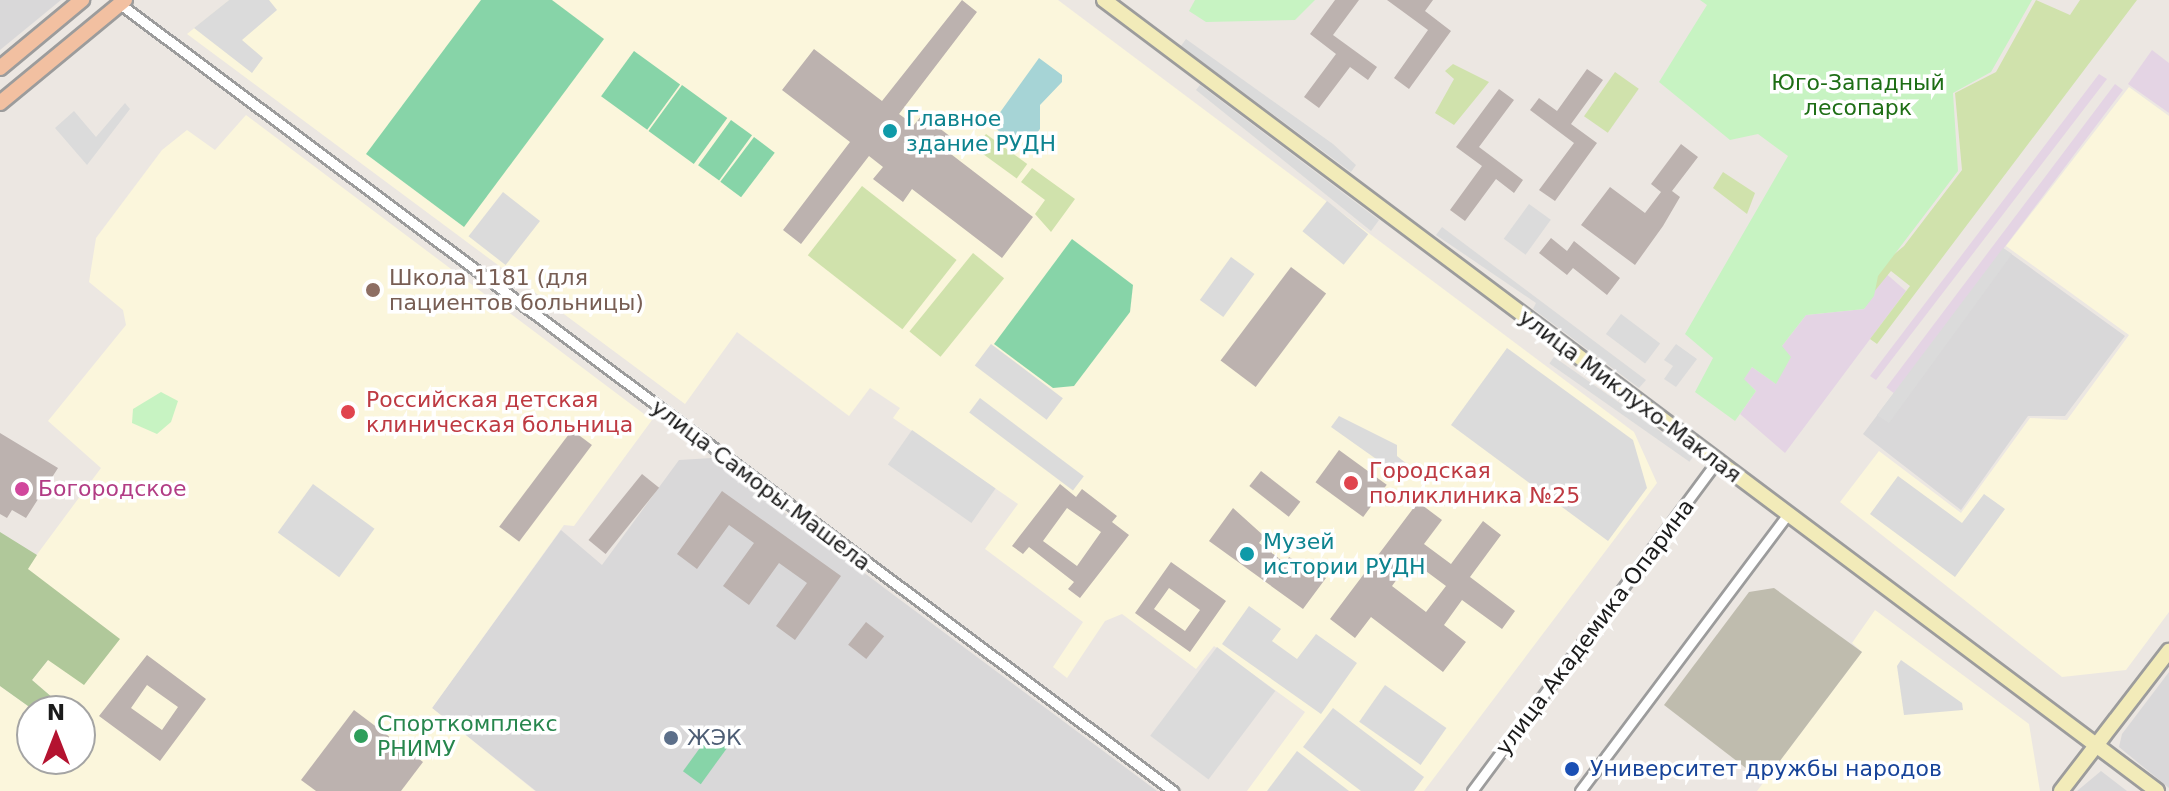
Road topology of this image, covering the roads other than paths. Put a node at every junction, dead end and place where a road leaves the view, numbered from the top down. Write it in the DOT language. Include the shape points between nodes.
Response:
graph roads {
  1 [pos="82,0"];
  2 [pos="1104,0"];
  3 [pos="122,2"];
  4 [pos="0,68"];
  5 [pos="0,103"];
  6 [pos="1717,461"];
  7 [pos="1788,514"];
  8 [pos="2169,651"];
  9 [pos="2096,745"];
  10 [pos="1173,791"];
  11 [pos="1472,791"];
  12 [pos="1580,791"];
  13 [pos="2061,791"];
  14 [pos="2157,791"];
  1 -- 4 [label="main road"];
  2 -- 6 [label="main road, улица Миклухо-Маклая"];
  3 -- 5 [label="main road"];
  3 -- 10 [label="street, улица Саморы Машела"];
  6 -- 7 [label="main road, улица Миклухо-Маклая"];
  6 -- 11 [label="street, улица Академика Опарина"];
  7 -- 9 [label="main road, улица Миклухо-Маклая"];
  7 -- 12 [label="street"];
  8 -- 9 [label="main road"];
  9 -- 13 [label="main road"];
  9 -- 14 [label="main road, улица Миклухо-Маклая"];
}
